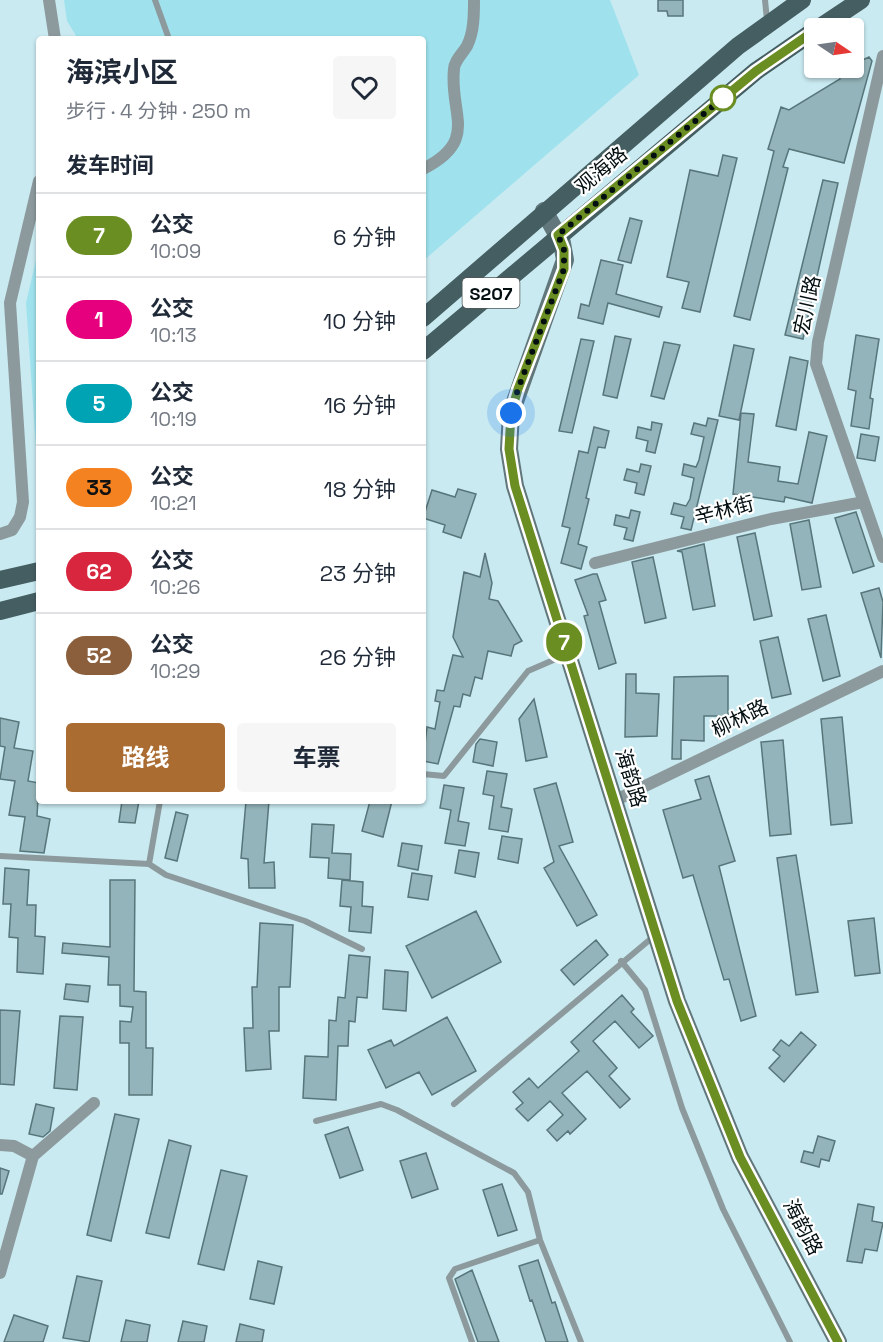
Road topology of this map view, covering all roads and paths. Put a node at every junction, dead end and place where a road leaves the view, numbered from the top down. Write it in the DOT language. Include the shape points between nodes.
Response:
graph roads {
  1 [pos="49,0"];
  2 [pos="155,0"];
  3 [pos="474,0"];
  4 [pos="765,0"];
  5 [pos="802,0"];
  6 [pos="861,0"];
  7 [pos="834,18"];
  8 [pos="767,25"];
  9 [pos="55,36"];
  10 [pos="167,36"];
  11 [pos="804,38"];
  12 [pos="883,56"];
  13 [pos="426,167"];
  14 [pos="36,194"];
  15 [pos="544,211"];
  16 [pos="558,235"];
  17 [pos="426,315"];
  18 [pos="426,348"];
  19 [pos="864,502"];
  20 [pos="0,534"];
  21 [pos="883,557"];
  22 [pos="595,563"];
  23 [pos="36,572"];
  24 [pos="0,580"];
  25 [pos="36,602"];
  26 [pos="0,611"];
  27 [pos="568,654"];
  28 [pos="883,671"];
  29 [pos="426,774"];
  30 [pos="614,801"];
  31 [pos="159,804"];
  32 [pos="0,856"];
  33 [pos="149,864"];
  34 [pos="656,934"];
  35 [pos="362,949"];
  36 [pos="621,962"];
  37 [pos="94,1104"];
  38 [pos="454,1104"];
  39 [pos="315,1121"];
  40 [pos="0,1144"];
  41 [pos="33,1156"];
  42 [pos="540,1240"];
  43 [pos="0,1273"];
  44 [pos="472,1342"];
  45 [pos="582,1342"];
  46 [pos="789,1342"];
  47 [pos="838,1342"];
  1 -- 9 [label="street"];
  2 -- 10 [label="lane"];
  3 -- 13 [label="street" via="468,44 454,66 460,123 453,144"];
  4 -- 8 [label="lane"];
  5 -- 8 [label="main road, 观海路 / S207"];
  6 -- 7 [label="main road"];
  8 -- 15 [label="main road, 观海路 / S207"];
  11 -- 16 [label="main road, 观海路 / S207" via="756,71"];
  12 -- 19 [label="street, 宏川路" via="816,364"];
  14 -- 20 [label="street" via="10,303 23,502 20,518 12,530"];
  15 -- 16 [label="street, 海韵路"];
  15 -- 17 [label="main road, 观海路 / S207"];
  16 -- 18 [label="main road, 观海路 / S207"];
  16 -- 27 [label="street, 海韵路" via="564,250 564,269 518,389 509,433 515,486"];
  19 -- 21 [label="street, 宏川路"];
  19 -- 22 [label="street, 辛林街" via="771,519"];
  23 -- 24 [label="main road"];
  25 -- 26 [label="main road"];
  27 -- 29 [label="lane" via="528,671 444,776"];
  27 -- 30 [label="street, 海韵路"];
  28 -- 30 [label="street, 柳林路"];
  30 -- 34 [label="street, 海韵路"];
  31 -- 33 [label="lane"];
  32 -- 33 [label="lane"];
  33 -- 35 [label="lane" via="166,875 305,921"];
  34 -- 36 [label="lane"];
  34 -- 47 [label="street, 海韵路" via="677,1001 740,1157"];
  36 -- 38 [label="lane"];
  36 -- 46 [label="lane" via="645,990 682,1108 723,1209"];
  37 -- 41 [label="street"];
  39 -- 42 [label="lane" via="381,1104 397,1110 514,1173 528,1192"];
  40 -- 41 [label="street"];
  41 -- 43 [label="street"];
  42 -- 44 [label="lane" via="455,1269 450,1278"];
  42 -- 45 [label="lane"];
}
